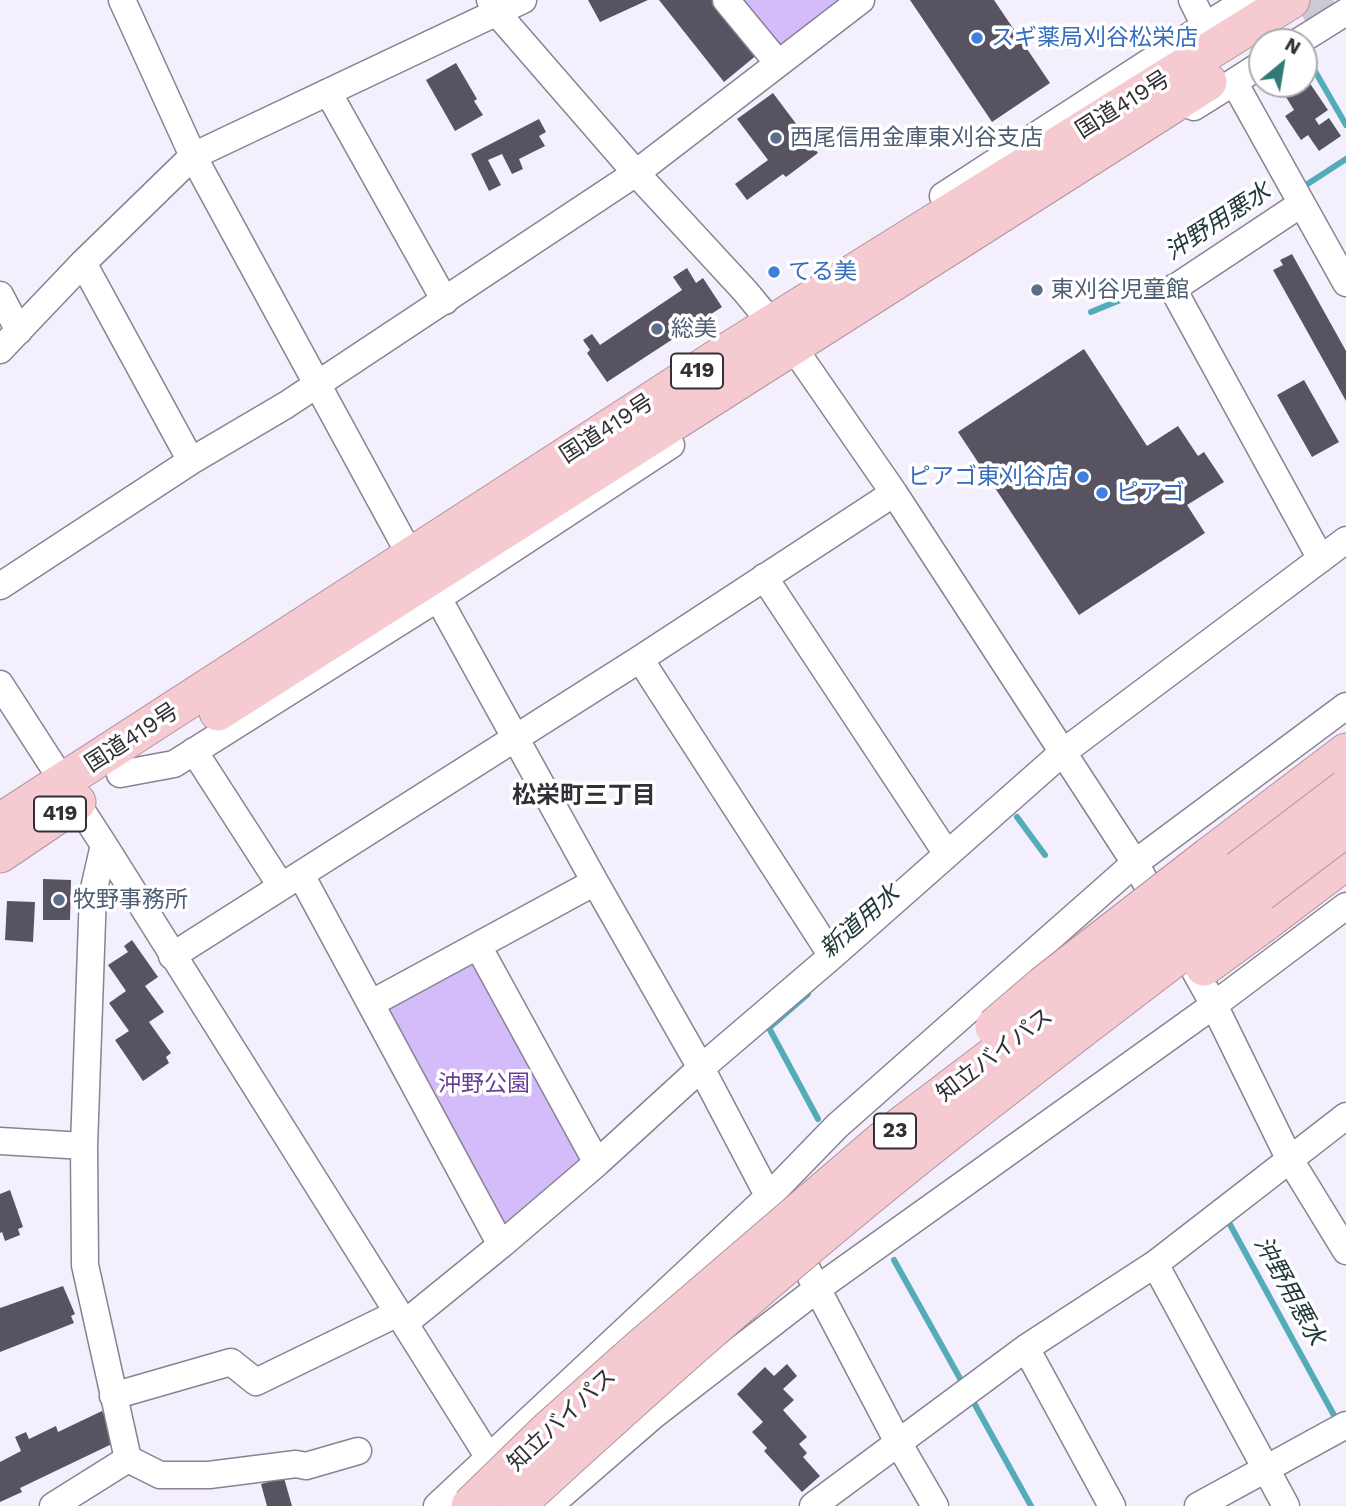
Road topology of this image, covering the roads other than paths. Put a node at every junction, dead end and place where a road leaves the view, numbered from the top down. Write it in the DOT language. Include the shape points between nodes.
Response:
graph roads {
  1 [pos="122,0"];
  2 [pos="523,0"];
  3 [pos="726,0"];
  4 [pos="861,0"];
  5 [pos="1192,0"];
  6 [pos="1247,0"];
  7 [pos="494,6"];
  8 [pos="1346,12"];
  9 [pos="1298,20"];
  10 [pos="1205,26"];
  11 [pos="1248,55"];
  12 [pos="778,63"];
  13 [pos="1248,73"];
  14 [pos="1234,82"];
  15 [pos="328,92"];
  16 [pos="193,156"];
  17 [pos="636,173"];
  18 [pos="1301,204"];
  19 [pos="83,262"];
  20 [pos="1346,283"];
  21 [pos="0,295"];
  22 [pos="445,301"];
  23 [pos="19,331"];
  24 [pos="782,335"];
  25 [pos="0,350"];
  26 [pos="317,383"];
  27 [pos="191,461"];
  28 [pos="894,493"];
  29 [pos="402,540"];
  30 [pos="1346,540"];
  31 [pos="1321,559"];
  32 [pos="764,577"];
  33 [pos="0,586"];
  34 [pos="438,598"];
  35 [pos="640,659"];
  36 [pos="0,684"];
  37 [pos="1346,706"];
  38 [pos="515,736"];
  39 [pos="194,751"];
  40 [pos="1346,752"];
  41 [pos="1062,753"];
  42 [pos="114,763"];
  43 [pos="1346,788"];
  44 [pos="69,793"];
  45 [pos="0,822"];
  46 [pos="1346,828"];
  47 [pos="104,845"];
  48 [pos="0,854"];
  49 [pos="947,854"];
  50 [pos="1346,861"];
  51 [pos="1135,863"];
  52 [pos="291,881"];
  53 [pos="595,882"];
  54 [pos="1346,906"];
  55 [pos="478,946"];
  56 [pos="172,956"];
  57 [pos="832,956"];
  58 [pos="372,1003"];
  59 [pos="1214,1005"];
  60 [pos="701,1068"];
  61 [pos="1346,1116"];
  62 [pos="0,1141"];
  63 [pos="84,1146"];
  64 [pos="897,1151"];
  65 [pos="1289,1158"];
  66 [pos="597,1163"];
  67 [pos="769,1196"];
  68 [pos="501,1245"];
  69 [pos="1346,1251"];
  70 [pos="1156,1264"];
  71 [pos="817,1289"];
  72 [pos="402,1318"];
  73 [pos="1026,1348"];
  74 [pos="113,1396"];
  75 [pos="1346,1425"];
  76 [pos="899,1444"];
  77 [pos="358,1451"];
  78 [pos="489,1458"];
  79 [pos="128,1459"];
  80 [pos="1266,1471"];
  81 [pos="53,1506"];
  82 [pos="437,1506"];
  83 [pos="470,1506"];
  84 [pos="518,1506"];
  85 [pos="549,1506"];
  86 [pos="813,1506"];
  87 [pos="935,1506"];
  88 [pos="1112,1506"];
  89 [pos="1198,1506"];
  90 [pos="1286,1506"];
  1 -- 16 [label="street"];
  2 -- 7 [label="street"];
  3 -- 12 [label="street"];
  4 -- 12 [label="street"];
  5 -- 10 [label="street"];
  6 -- 10 [label="street"];
  7 -- 15 [label="street"];
  7 -- 17 [label="street"];
  8 -- 9 [label="street"];
  9 -- 24 [label="highway, 国道419号 / 419"];
  10 -- 24 [label="street"];
  11 -- 24 [label="highway, 国道419号 / 419"];
  12 -- 17 [label="street"];
  13 -- 14 [label="street"];
  14 -- 18 [label="street"];
  14 -- 24 [label="street" via="828,339"];
  15 -- 16 [label="street"];
  15 -- 22 [label="street"];
  16 -- 19 [label="street"];
  16 -- 26 [label="street"];
  17 -- 22 [label="street"];
  17 -- 24 [label="street"];
  18 -- 20 [label="street"];
  18 -- 31 [label="street" via="1173,289"];
  19 -- 23 [label="street"];
  19 -- 27 [label="street"];
  21 -- 23 [label="street"];
  22 -- 26 [label="street"];
  23 -- 25 [label="street"];
  24 -- 28 [label="street"];
  24 -- 29 [label="street"];
  24 -- 34 [label="street"];
  24 -- 42 [label="highway, 国道419号 / 419"];
  26 -- 27 [label="street"];
  26 -- 29 [label="street"];
  27 -- 33 [label="street"];
  28 -- 32 [label="street"];
  28 -- 41 [label="street"];
  29 -- 42 [label="street" via="134,714"];
  30 -- 31 [label="street"];
  31 -- 41 [label="street"];
  32 -- 35 [label="street"];
  32 -- 49 [label="street"];
  34 -- 38 [label="street"];
  34 -- 39 [label="street"];
  35 -- 38 [label="street"];
  35 -- 57 [label="street"];
  36 -- 44 [label="street"];
  37 -- 51 [label="street"];
  38 -- 52 [label="street"];
  38 -- 53 [label="street"];
  39 -- 42 [label="street" via="174,764"];
  39 -- 52 [label="street"];
  40 -- 64 [label="highway, bridge" via="1043,985 921,1089"];
  41 -- 49 [label="street"];
  41 -- 51 [label="street"];
  42 -- 44 [label="highway, 国道419号 / 419"];
  43 -- 64 [label="highway, 知立バイパス / 23, bridge"];
  44 -- 45 [label="highway, 国道419号 / 419"];
  44 -- 47 [label="street"];
  44 -- 48 [label="highway, 国道419号 / 419"];
  46 -- 64 [label="highway, 知立バイパス / 23, bridge" via="1092,1020"];
  47 -- 56 [label="street"];
  47 -- 63 [label="street" via="93,893"];
  49 -- 57 [label="street"];
  50 -- 64 [label="highway, bridge" via="965,1143"];
  51 -- 59 [label="street"];
  51 -- 67 [label="street" via="837,1126"];
  52 -- 56 [label="street"];
  52 -- 58 [label="street"];
  53 -- 55 [label="street"];
  53 -- 60 [label="street"];
  54 -- 59 [label="street"];
  55 -- 58 [label="street"];
  55 -- 66 [label="street"];
  56 -- 72 [label="street"];
  57 -- 60 [label="street"];
  58 -- 68 [label="street"];
  59 -- 65 [label="street"];
  59 -- 71 [label="street"];
  60 -- 66 [label="street"];
  60 -- 67 [label="street"];
  61 -- 65 [label="street"];
  62 -- 63 [label="street"];
  63 -- 74 [label="street" via="85,1265"];
  64 -- 83 [label="highway, 知立バイパス / 23, bridge" via="640,1348"];
  64 -- 84 [label="highway, 知立バイパス / 23, bridge"];
  65 -- 69 [label="street"];
  65 -- 70 [label="street"];
  66 -- 68 [label="street"];
  67 -- 71 [label="street"];
  67 -- 78 [label="street"];
  68 -- 72 [label="street"];
  70 -- 73 [label="street"];
  70 -- 80 [label="street"];
  71 -- 76 [label="street"];
  71 -- 85 [label="street" via="654,1415"];
  72 -- 74 [label="street" via="256,1382 231,1362"];
  72 -- 78 [label="street"];
  73 -- 76 [label="street"];
  73 -- 88 [label="street"];
  74 -- 79 [label="street"];
  75 -- 80 [label="street"];
  76 -- 86 [label="street"];
  76 -- 87 [label="street"];
  77 -- 79 [label="street" via="306,1466 209,1475 160,1475"];
  78 -- 82 [label="street"];
  78 -- 84 [label="street"];
  79 -- 81 [label="street"];
  80 -- 89 [label="street"];
  80 -- 90 [label="street"];
}
